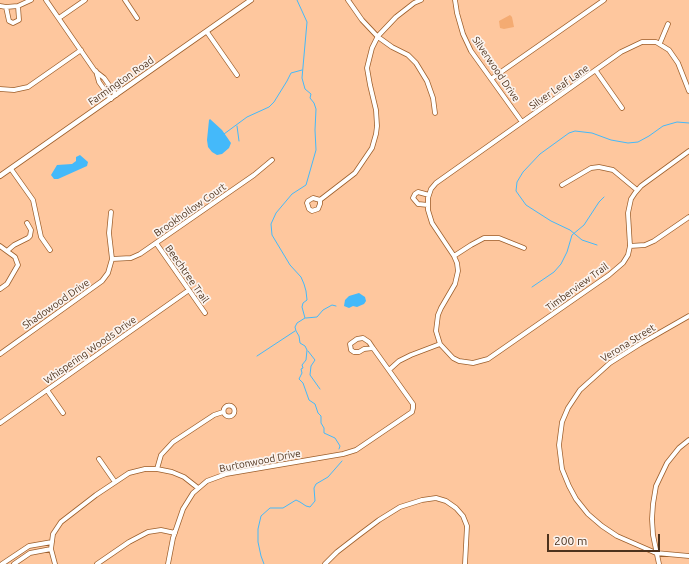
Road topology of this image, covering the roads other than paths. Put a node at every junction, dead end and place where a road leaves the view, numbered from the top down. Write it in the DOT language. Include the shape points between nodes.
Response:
graph roads {
  1 [pos="30,0"];
  2 [pos="46,0"];
  3 [pos="85,0"];
  4 [pos="125,0"];
  5 [pos="252,0"];
  6 [pos="348,0"];
  7 [pos="421,0"];
  8 [pos="455,0"];
  9 [pos="604,0"];
  10 [pos="413,1"];
  11 [pos="245,2"];
  12 [pos="0,6"];
  13 [pos="18,6"];
  14 [pos="6,7"];
  15 [pos="59,18"];
  16 [pos="138,18"];
  17 [pos="668,24"];
  18 [pos="207,32"];
  19 [pos="378,37"];
  20 [pos="660,43"];
  21 [pos="81,50"];
  22 [pos="95,71"];
  23 [pos="596,71"];
  24 [pos="237,75"];
  25 [pos="491,79"];
  26 [pos="0,88"];
  27 [pos="689,90"];
  28 [pos="116,95"];
  29 [pos="111,99"];
  30 [pos="622,108"];
  31 [pos="435,113"];
  32 [pos="522,122"];
  33 [pos="689,151"];
  34 [pos="272,160"];
  35 [pos="11,169"];
  36 [pos="0,176"];
  37 [pos="562,185"];
  38 [pos="638,190"];
  39 [pos="429,195"];
  40 [pos="320,200"];
  41 [pos="428,205"];
  42 [pos="111,212"];
  43 [pos="689,217"];
  44 [pos="27,223"];
  45 [pos="156,244"];
  46 [pos="0,246"];
  47 [pos="630,246"];
  48 [pos="524,248"];
  49 [pos="50,250"];
  50 [pos="7,251"];
  51 [pos="454,256"];
  52 [pos="112,259"];
  53 [pos="0,289"];
  54 [pos="189,290"];
  55 [pos="205,313"];
  56 [pos="689,316"];
  57 [pos="440,344"];
  58 [pos="373,348"];
  59 [pos="0,354"];
  60 [pos="389,370"];
  61 [pos="47,390"];
  62 [pos="223,412"];
  63 [pos="63,413"];
  64 [pos="0,423"];
  65 [pos="689,440"];
  66 [pos="99,459"];
  67 [pos="157,470"];
  68 [pos="115,482"];
  69 [pos="198,488"];
  70 [pos="175,533"];
  71 [pos="52,542"];
  72 [pos="51,549"];
  73 [pos="656,552"];
  74 [pos="689,556"];
  75 [pos="2,564"];
  76 [pos="14,564"];
  77 [pos="56,564"];
  78 [pos="97,564"];
  79 [pos="168,564"];
  80 [pos="325,564"];
  81 [pos="465,564"];
  82 [pos="659,564"];
  1 -- 13 [label="street"];
  2 -- 15 [label="street"];
  3 -- 15 [label="street"];
  4 -- 16 [label="street"];
  5 -- 11 [label="street, Farmington Road"];
  6 -- 19 [label="street"];
  7 -- 10 [label="street"];
  8 -- 25 [label="street, Silverwood Drive" via="463,34 471,51"];
  9 -- 25 [label="street"];
  10 -- 19 [label="street"];
  11 -- 18 [label="street, Farmington Road"];
  12 -- 14 [label="street"];
  13 -- 14 [label="street"];
  13 -- 14 [label="street" via="19,20 13,24 9,21"];
  15 -- 21 [label="street"];
  17 -- 20 [label="street"];
  18 -- 24 [label="street"];
  18 -- 28 [label="street, Farmington Road"];
  19 -- 31 [label="street" via="408,55 416,63 427,81"];
  19 -- 40 [label="street" via="367,68 377,117 375,140 355,173"];
  20 -- 23 [label="street, Silver Leaf Lane" via="642,42 621,52"];
  20 -- 27 [label="street" via="670,50"];
  21 -- 22 [label="street"];
  21 -- 26 [label="street" via="28,87 14,90"];
  22 -- 28 [label="street" via="104,78"];
  22 -- 29 [label="street"];
  23 -- 30 [label="street"];
  23 -- 32 [label="street, Silver Leaf Lane"];
  25 -- 32 [label="street, Silverwood Drive"];
  28 -- 29 [label="street, Farmington Road"];
  29 -- 35 [label="street, Farmington Road"];
  32 -- 39 [label="street, Silver Leaf Lane" via="441,179"];
  33 -- 38 [label="street, Timberview Trail"];
  34 -- 45 [label="street, Brookhollow Court"];
  35 -- 36 [label="street, Farmington Road"];
  35 -- 49 [label="street" via="33,200 41,237"];
  37 -- 38 [label="street" via="591,168 599,167 613,170"];
  38 -- 47 [label="street, Timberview Trail" via="631,199 628,213"];
  39 -- 41 [label="street"];
  39 -- 41 [label="street" via="418,192 414,198 418,204"];
  41 -- 51 [label="street" via="432,222"];
  42 -- 52 [label="street, Shadowood Drive" via="109,233"];
  43 -- 47 [label="street" via="654,241 645,245"];
  44 -- 50 [label="street" via="31,230 30,236"];
  45 -- 52 [label="street, Brookhollow Court" via="135,256"];
  45 -- 54 [label="street, Beechtree Trail"];
  46 -- 50 [label="street"];
  47 -- 57 [label="street, Timberview Trail" via="623,263 609,276 488,359 473,363 459,361"];
  48 -- 51 [label="street" via="499,238 484,238"];
  50 -- 53 [label="street" via="15,257 18,265 7,284"];
  51 -- 57 [label="street" via="458,271 455,284 441,308 436,323"];
  52 -- 59 [label="street, Shadowood Drive" via="108,273 98,284"];
  54 -- 55 [label="street, Beechtree Trail"];
  54 -- 61 [label="street, Whispering Woods Drive"];
  56 -- 73 [label="street, Verona Street" via="610,363 580,390 562,422 559,445 562,469 576,499 588,514 617,536"];
  57 -- 60 [label="street" via="399,361"];
  58 -- 58 [label="street" via="354,352 350,344 363,338"];
  58 -- 60 [label="street"];
  60 -- 69 [label="street, Burtonwood Drive" via="413,404 413,410 356,450 226,474 207,481"];
  61 -- 63 [label="street"];
  61 -- 64 [label="street, Whispering Woods Drive"];
  62 -- 67 [label="street" via="214,415 173,442 161,455"];
  65 -- 73 [label="street" via="667,463 656,486 652,520"];
  66 -- 68 [label="street"];
  67 -- 68 [label="street" via="138,470"];
  67 -- 69 [label="street" via="184,477"];
  68 -- 71 [label="street" via="61,522 53,534"];
  69 -- 70 [label="street, Burtonwood Drive" via="183,509"];
  70 -- 78 [label="street" via="161,530 148,532"];
  70 -- 79 [label="street, Burtonwood Drive"];
  71 -- 72 [label="street"];
  71 -- 75 [label="street" via="29,546"];
  72 -- 76 [label="street" via="30,553"];
  72 -- 77 [label="street"];
  73 -- 74 [label="street, Verona Street"];
  73 -- 82 [label="street"];
  80 -- 81 [label="street" via="379,520 400,507 411,502 436,498 446,501 463,516 467,526"];
}
